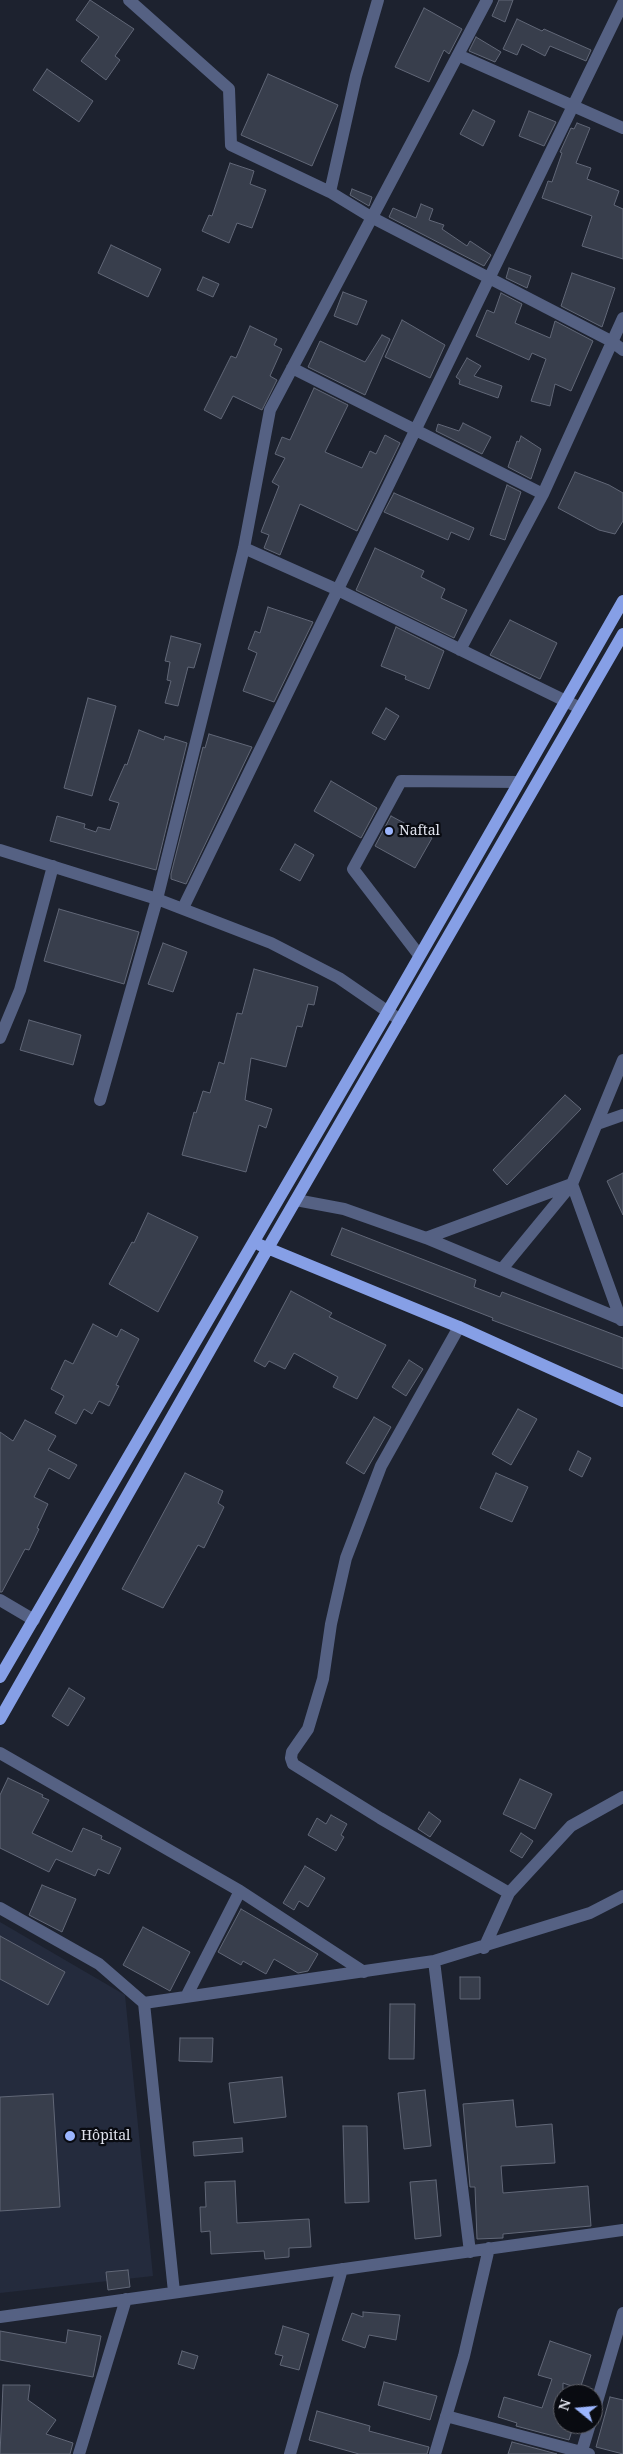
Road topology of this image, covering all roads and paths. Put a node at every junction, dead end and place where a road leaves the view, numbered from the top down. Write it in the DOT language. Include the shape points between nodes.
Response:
graph roads {
  1 [pos="129,0"];
  2 [pos="378,0"];
  3 [pos="487,0"];
  4 [pos="623,3"];
  5 [pos="458,55"];
  6 [pos="573,106"];
  7 [pos="623,128"];
  8 [pos="330,192"];
  9 [pos="371,217"];
  10 [pos="489,278"];
  11 [pos="623,318"];
  12 [pos="611,341"];
  13 [pos="623,350"];
  14 [pos="292,368"];
  15 [pos="416,430"];
  16 [pos="543,494"];
  17 [pos="244,548"];
  18 [pos="338,590"];
  19 [pos="623,601"];
  20 [pos="623,634"];
  21 [pos="460,650"];
  22 [pos="565,701"];
  23 [pos="580,708"];
  24 [pos="519,782"];
  25 [pos="0,850"];
  26 [pos="53,866"];
  27 [pos="157,899"];
  28 [pos="183,908"];
  29 [pos="419,955"];
  30 [pos="387,1012"];
  31 [pos="400,1020"];
  32 [pos="0,1038"];
  33 [pos="623,1060"];
  34 [pos="100,1100"];
  35 [pos="623,1115"];
  36 [pos="597,1124"];
  37 [pos="572,1184"];
  38 [pos="296,1200"];
  39 [pos="426,1238"];
  40 [pos="253,1243"];
  41 [pos="268,1248"];
  42 [pos="502,1269"];
  43 [pos="622,1320"];
  44 [pos="459,1328"];
  45 [pos="623,1401"];
  46 [pos="0,1600"];
  47 [pos="34,1620"];
  48 [pos="0,1678"];
  49 [pos="0,1719"];
  50 [pos="0,1753"];
  51 [pos="623,1797"];
  52 [pos="240,1891"];
  53 [pos="509,1892"];
  54 [pos="623,1896"];
  55 [pos="0,1908"];
  56 [pos="484,1948"];
  57 [pos="434,1961"];
  58 [pos="364,1972"];
  59 [pos="186,1997"];
  60 [pos="144,2004"];
  61 [pos="623,2230"];
  62 [pos="489,2248"];
  63 [pos="470,2252"];
  64 [pos="342,2269"];
  65 [pos="174,2292"];
  66 [pos="126,2299"];
  67 [pos="623,2313"];
  68 [pos="0,2316"];
  69 [pos="602,2384"];
  70 [pos="446,2416"];
  71 [pos="588,2434"];
  72 [pos="584,2453"];
  73 [pos="79,2454"];
  74 [pos="290,2454"];
  75 [pos="435,2454"];
  1 -- 8 [label="street" via="229,89 231,145"];
  2 -- 8 [label="street" via="356,76"];
  3 -- 5 [label="street"];
  4 -- 6 [label="street"];
  5 -- 6 [label="street"];
  5 -- 9 [label="street"];
  6 -- 7 [label="street"];
  6 -- 10 [label="street"];
  8 -- 9 [label="street"];
  9 -- 10 [label="street"];
  9 -- 14 [label="street"];
  10 -- 12 [label="street"];
  10 -- 15 [label="street"];
  11 -- 12 [label="street"];
  12 -- 13 [label="street"];
  12 -- 16 [label="street"];
  14 -- 15 [label="street"];
  14 -- 17 [label="street" via="270,410"];
  15 -- 16 [label="street"];
  15 -- 18 [label="street"];
  16 -- 21 [label="street"];
  17 -- 18 [label="street"];
  17 -- 27 [label="street"];
  18 -- 21 [label="street"];
  18 -- 28 [label="street"];
  19 -- 22 [label="main road"];
  20 -- 23 [label="main road"];
  21 -- 22 [label="street"];
  22 -- 23 [label="street"];
  22 -- 24 [label="main road"];
  23 -- 31 [label="main road"];
  24 -- 29 [label="main road"];
  24 -- 29 [label="street" via="401,781 353,869"];
  25 -- 26 [label="street"];
  26 -- 27 [label="street"];
  26 -- 32 [label="street" via="20,990"];
  27 -- 28 [label="street"];
  27 -- 34 [label="street"];
  28 -- 30 [label="street" via="271,943 339,978"];
  29 -- 30 [label="main road"];
  30 -- 31 [label="street"];
  30 -- 40 [label="main road"];
  31 -- 38 [label="main road"];
  33 -- 36 [label="street"];
  35 -- 36 [label="street"];
  36 -- 37 [label="street"];
  37 -- 39 [label="street"];
  37 -- 42 [label="street"];
  37 -- 43 [label="street"];
  38 -- 39 [label="street" via="344,1208"];
  38 -- 41 [label="main road"];
  39 -- 42 [label="street"];
  40 -- 41 [label="main road"];
  40 -- 47 [label="main road"];
  41 -- 44 [label="main road"];
  41 -- 49 [label="main road"];
  42 -- 43 [label="street"];
  44 -- 45 [label="main road"];
  44 -- 53 [label="street" via="381,1466 346,1558 330,1624 323,1679 308,1729 291,1758 293,1764 380,1818"];
  46 -- 47 [label="street"];
  47 -- 48 [label="main road"];
  50 -- 52 [label="street"];
  51 -- 53 [label="street" via="571,1826"];
  52 -- 58 [label="street"];
  52 -- 59 [label="street"];
  53 -- 56 [label="street"];
  54 -- 56 [label="street" via="590,1913"];
  55 -- 60 [label="street" via="99,1964"];
  56 -- 57 [label="street"];
  57 -- 58 [label="street"];
  57 -- 63 [label="street"];
  58 -- 59 [label="street"];
  59 -- 60 [label="street"];
  60 -- 65 [label="street"];
  61 -- 62 [label="street"];
  62 -- 63 [label="street"];
  62 -- 70 [label="street" via="464,2356"];
  63 -- 64 [label="street"];
  64 -- 65 [label="street"];
  64 -- 74 [label="street"];
  65 -- 66 [label="street"];
  66 -- 68 [label="street"];
  66 -- 73 [label="street"];
  67 -- 69 [label="street"];
  70 -- 72 [label="street"];
  70 -- 75 [label="street"];
  71 -- 72 [label="street"];
}
